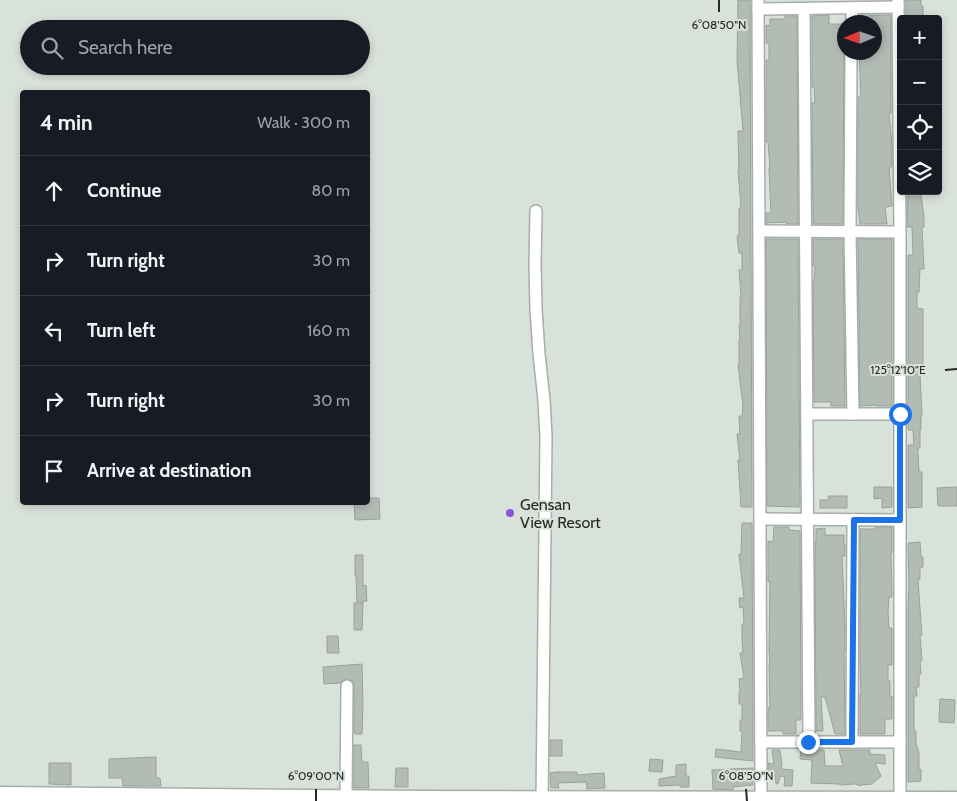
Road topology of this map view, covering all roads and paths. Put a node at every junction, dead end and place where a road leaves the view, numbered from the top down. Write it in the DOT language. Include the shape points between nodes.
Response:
graph roads {
  1 [pos="898,4"];
  2 [pos="758,5"];
  3 [pos="852,8"];
  4 [pos="804,9"];
  5 [pos="852,15"];
  6 [pos="851,60"];
  7 [pos="536,211"];
  8 [pos="759,231"];
  9 [pos="806,232"];
  10 [pos="850,232"];
  11 [pos="900,232"];
  12 [pos="807,414"];
  13 [pos="853,414"];
  14 [pos="900,414"];
  15 [pos="760,518"];
  16 [pos="807,519"];
  17 [pos="854,520"];
  18 [pos="900,520"];
  19 [pos="347,686"];
  20 [pos="761,742"];
  21 [pos="808,742"];
  22 [pos="852,742"];
  23 [pos="900,742"];
  24 [pos="0,795"];
  25 [pos="350,800"];
  26 [pos="424,800"];
  27 [pos="542,800"];
  28 [pos="900,800"];
  29 [pos="957,800"];
  30 [pos="649,801"];
  31 [pos="761,801"];
  32 [pos="870,801"];
  1 -- 3 [label="street"];
  1 -- 11 [label="street"];
  2 -- 4 [label="street"];
  2 -- 8 [label="street"];
  3 -- 4 [label="street"];
  3 -- 5 [label="street"];
  4 -- 9 [label="street"];
  6 -- 10 [label="street"];
  7 -- 27 [label="street" via="537,318 546,436"];
  8 -- 9 [label="street"];
  8 -- 15 [label="street"];
  9 -- 10 [label="street"];
  9 -- 12 [label="street"];
  10 -- 11 [label="street"];
  10 -- 13 [label="street"];
  11 -- 14 [label="street"];
  12 -- 13 [label="street"];
  12 -- 16 [label="street"];
  13 -- 14 [label="street"];
  14 -- 18 [label="street"];
  15 -- 16 [label="street"];
  15 -- 20 [label="street"];
  16 -- 17 [label="street"];
  16 -- 21 [label="street"];
  17 -- 18 [label="street"];
  17 -- 22 [label="street"];
  18 -- 23 [label="street"];
  19 -- 25 [label="street"];
  20 -- 21 [label="street"];
  20 -- 31 [label="street"];
  21 -- 22 [label="street"];
  22 -- 23 [label="street"];
  23 -- 28 [label="street"];
  24 -- 25 [label="main road"];
  25 -- 26 [label="main road"];
  26 -- 27 [label="main road"];
  27 -- 30 [label="main road"];
  28 -- 29 [label="main road"];
  28 -- 32 [label="main road"];
  30 -- 31 [label="main road"];
  31 -- 32 [label="main road"];
}
